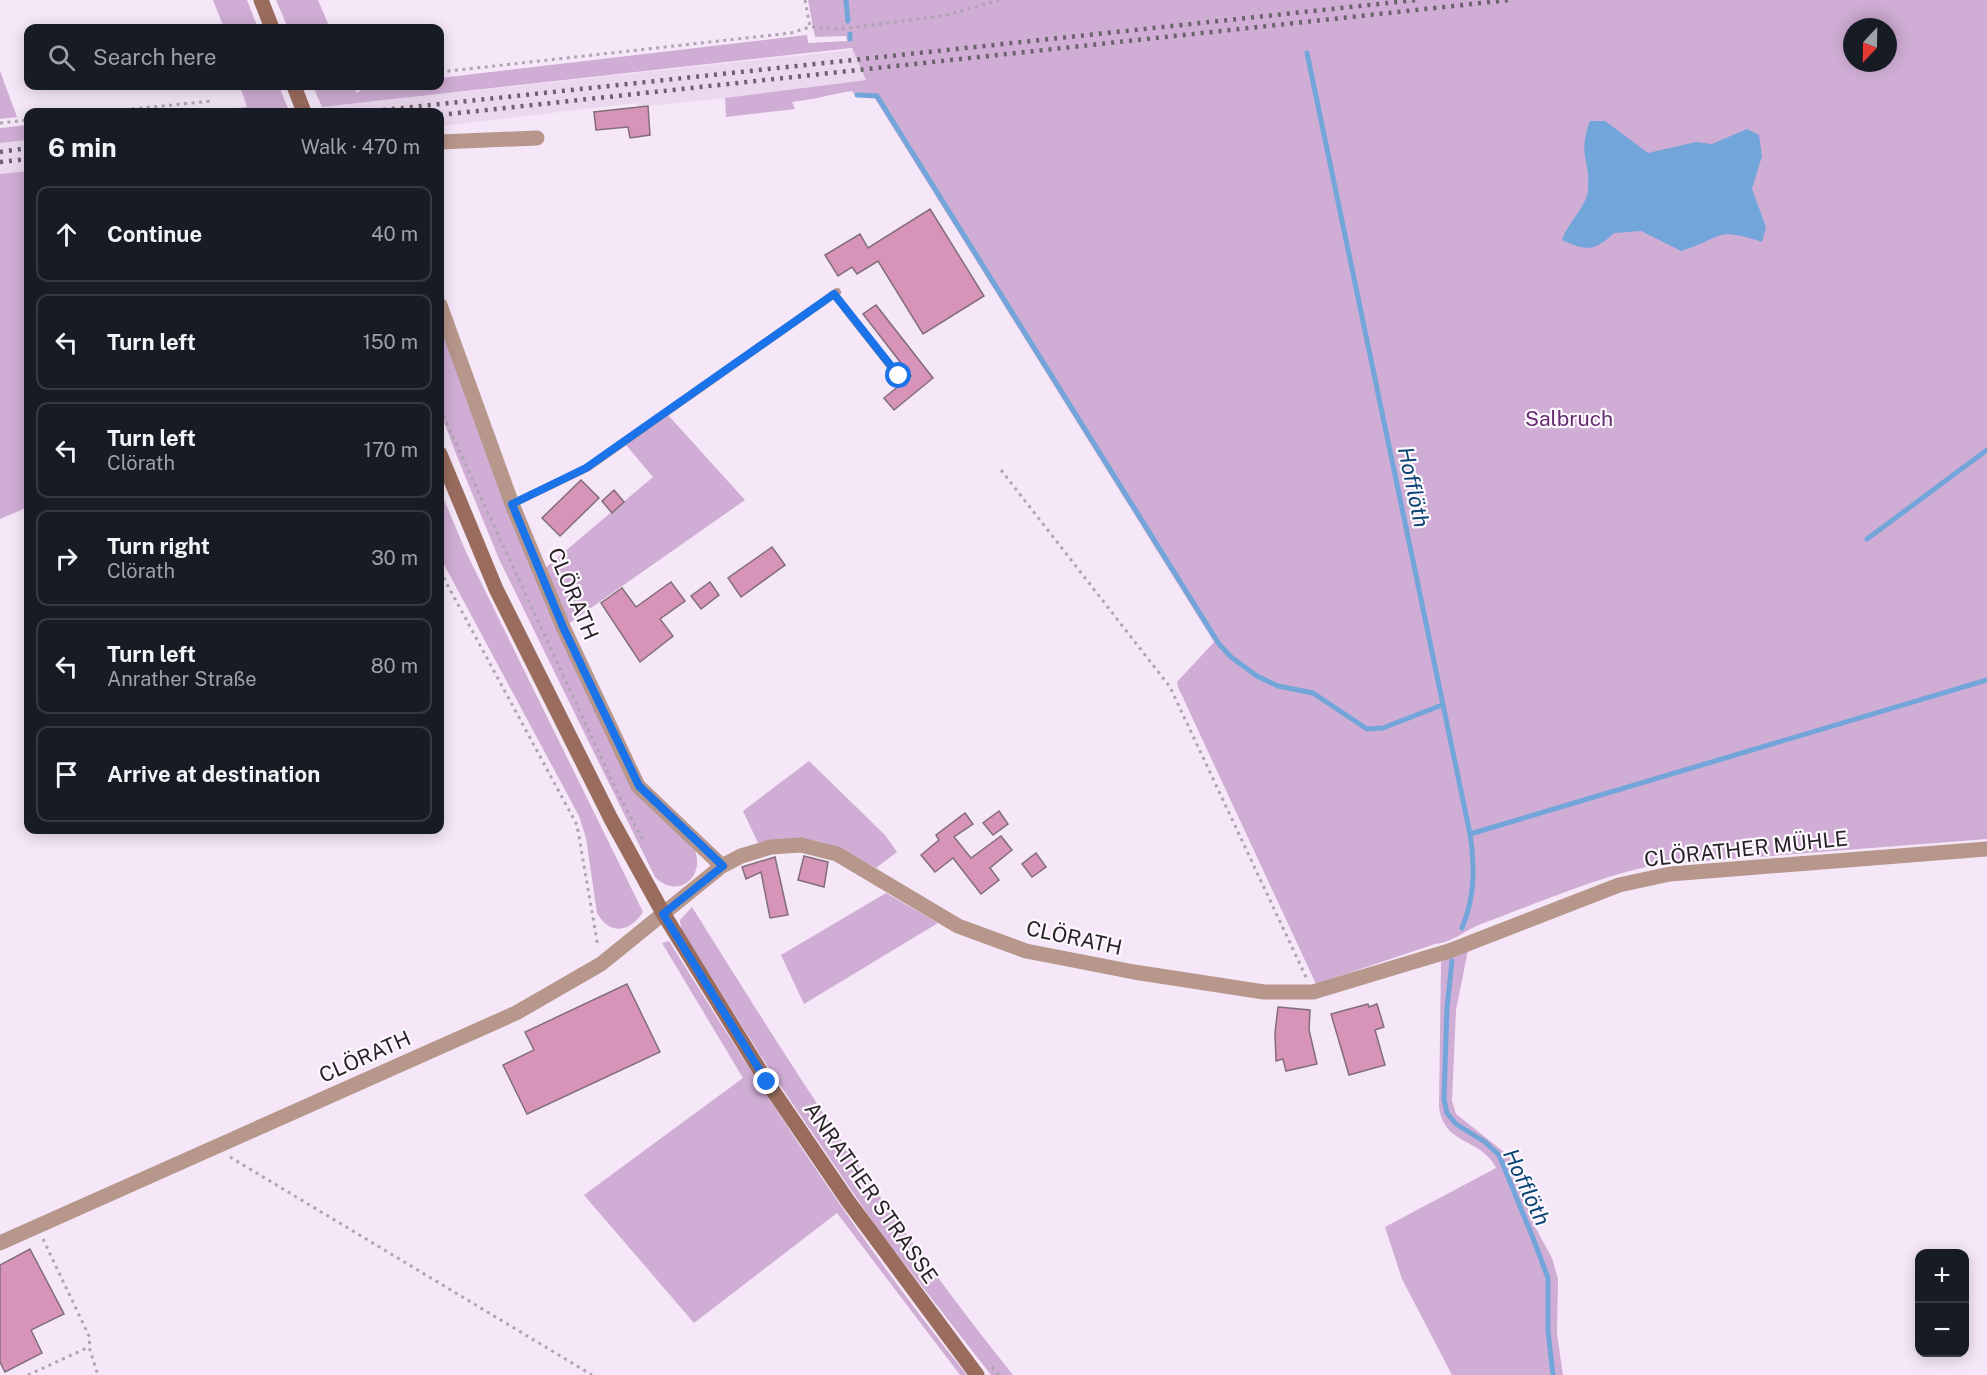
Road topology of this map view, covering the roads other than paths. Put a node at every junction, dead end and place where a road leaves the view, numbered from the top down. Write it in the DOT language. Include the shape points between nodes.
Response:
graph roads {
  1 [pos="261,0"];
  2 [pos="270,24"];
  3 [pos="537,138"];
  4 [pos="444,142"];
  5 [pos="444,316"];
  6 [pos="899,376"];
  7 [pos="444,464"];
  8 [pos="512,504"];
  9 [pos="1987,849"];
  10 [pos="723,866"];
  11 [pos="663,914"];
  12 [pos="1444,952"];
  13 [pos="0,1243"];
  14 [pos="977,1375"];
  1 -- 2 [label="main road"];
  3 -- 4 [label="street"];
  5 -- 8 [label="street, CLÖRATH"];
  6 -- 8 [label="lane" via="835,293 586,468"];
  7 -- 11 [label="main road, ANRATHER STRASSE" via="496,589"];
  8 -- 10 [label="street, CLÖRATH" via="563,627 639,786"];
  9 -- 12 [label="street, CLÖRATHER MÜHLE" via="1670,874 1619,885"];
  10 -- 11 [label="street, CLÖRATH"];
  10 -- 12 [label="street, CLÖRATH" via="771,847 801,845 837,854 958,926 1026,951 1252,990 1313,992"];
  11 -- 13 [label="street, CLÖRATH" via="601,964 516,1013"];
  11 -- 14 [label="main road, ANRATHER STRASSE" via="779,1100 848,1201"];
}
